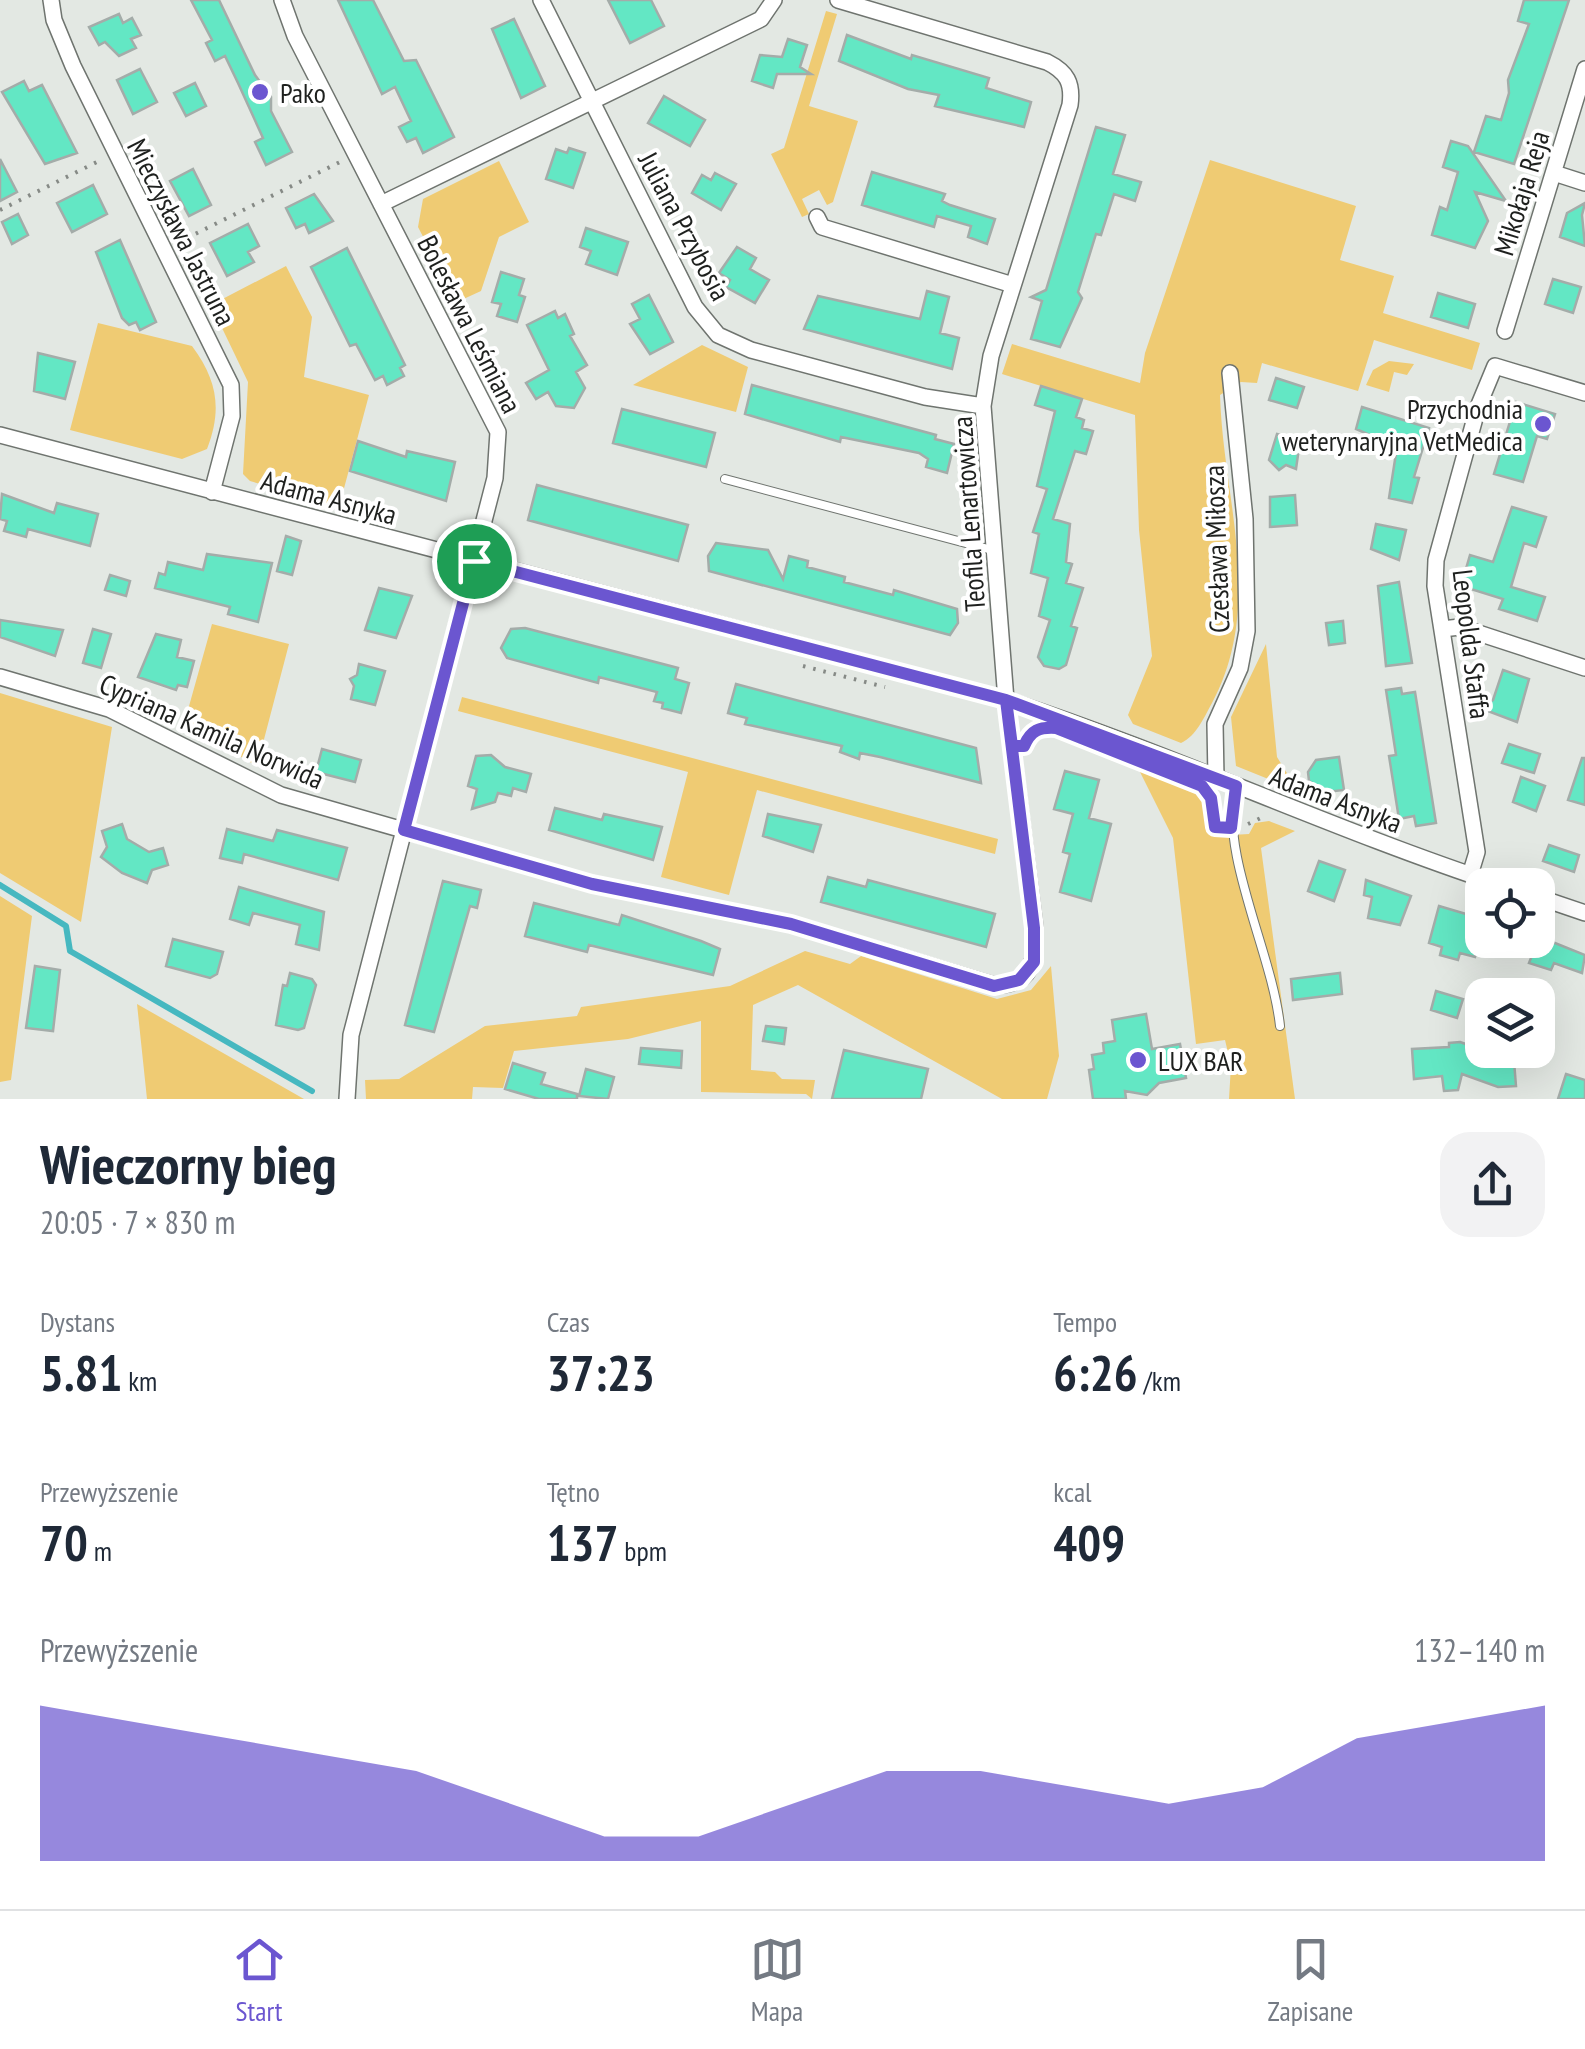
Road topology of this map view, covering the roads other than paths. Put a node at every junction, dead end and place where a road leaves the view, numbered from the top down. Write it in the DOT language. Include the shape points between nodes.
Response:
graph roads {
  1 [pos="51,0"];
  2 [pos="282,0"];
  3 [pos="541,0"];
  4 [pos="774,0"];
  5 [pos="838,0"];
  6 [pos="1585,69"];
  7 [pos="592,100"];
  8 [pos="1554,173"];
  9 [pos="1585,183"];
  10 [pos="381,204"];
  11 [pos="817,217"];
  12 [pos="1013,285"];
  13 [pos="1505,331"];
  14 [pos="1230,373"];
  15 [pos="1585,394"];
  16 [pos="983,406"];
  17 [pos="0,434"];
  18 [pos="726,479"];
  19 [pos="212,492"];
  20 [pos="996,551"];
  21 [pos="474,561"];
  22 [pos="1442,629"];
  23 [pos="1585,668"];
  24 [pos="0,676"];
  25 [pos="1006,700"];
  26 [pos="1209,782"];
  27 [pos="1236,786"];
  28 [pos="404,830"];
  29 [pos="1472,868"];
  30 [pos="1465,873"];
  31 [pos="1555,903"];
  32 [pos="1585,913"];
  33 [pos="1034,962"];
  34 [pos="1280,1026"];
  35 [pos="346,1099"];
  1 -- 19 [label="street, Mieczysława Jastruna" via="73,66 231,385 232,416"];
  2 -- 10 [label="street, Bolesława Leśmiana"];
  3 -- 7 [label="street, Juliana Przybosia"];
  4 -- 7 [label="street" via="761,19"];
  5 -- 12 [label="street, Teofila Lenartowicza" via="1040,60 1066,74 1070,105"];
  6 -- 8 [label="street, Mikołaja Reja"];
  7 -- 10 [label="street"];
  7 -- 16 [label="street, Juliana Przybosia" via="695,307 718,335 924,397"];
  8 -- 9 [label="street"];
  8 -- 13 [label="street, Mikołaja Reja"];
  10 -- 21 [label="street, Bolesława Leśmiana" via="498,432 495,478"];
  11 -- 12 [label="street" via="822,227"];
  12 -- 16 [label="street, Teofila Lenartowicza"];
  14 -- 26 [label="street, Czesława Miłosza" via="1245,519 1247,631 1240,668 1215,724"];
  15 -- 22 [label="street, Leopolda Staffa" via="1494,366 1440,534 1435,586"];
  16 -- 20 [label="street, Teofila Lenartowicza"];
  17 -- 19 [label="street, Adama Asnyka"];
  18 -- 20 [label="lane"];
  19 -- 21 [label="street, Adama Asnyka"];
  20 -- 25 [label="street, Teofila Lenartowicza"];
  21 -- 25 [label="street, Adama Asnyka"];
  21 -- 28 [label="street, Bolesława Leśmiana"];
  22 -- 23 [label="street" via="1460,627"];
  22 -- 29 [label="street, Leopolda Staffa" via="1477,852"];
  24 -- 28 [label="street, Cypriana Kamila Norwida" via="109,709 282,795"];
  25 -- 26 [label="street, Adama Asnyka"];
  25 -- 33 [label="street, Teofila Lenartowicza"];
  26 -- 27 [label="street, Adama Asnyka"];
  27 -- 30 [label="street, Adama Asnyka"];
  27 -- 34 [label="lane" via="1231,828"];
  28 -- 33 [label="street, Cypriana Kamila Norwida" via="592,884 791,924 994,986 1019,980"];
  28 -- 35 [label="street, Bolesława Leśmiana" via="350,1035"];
  31 -- 32 [label="street"];
}
